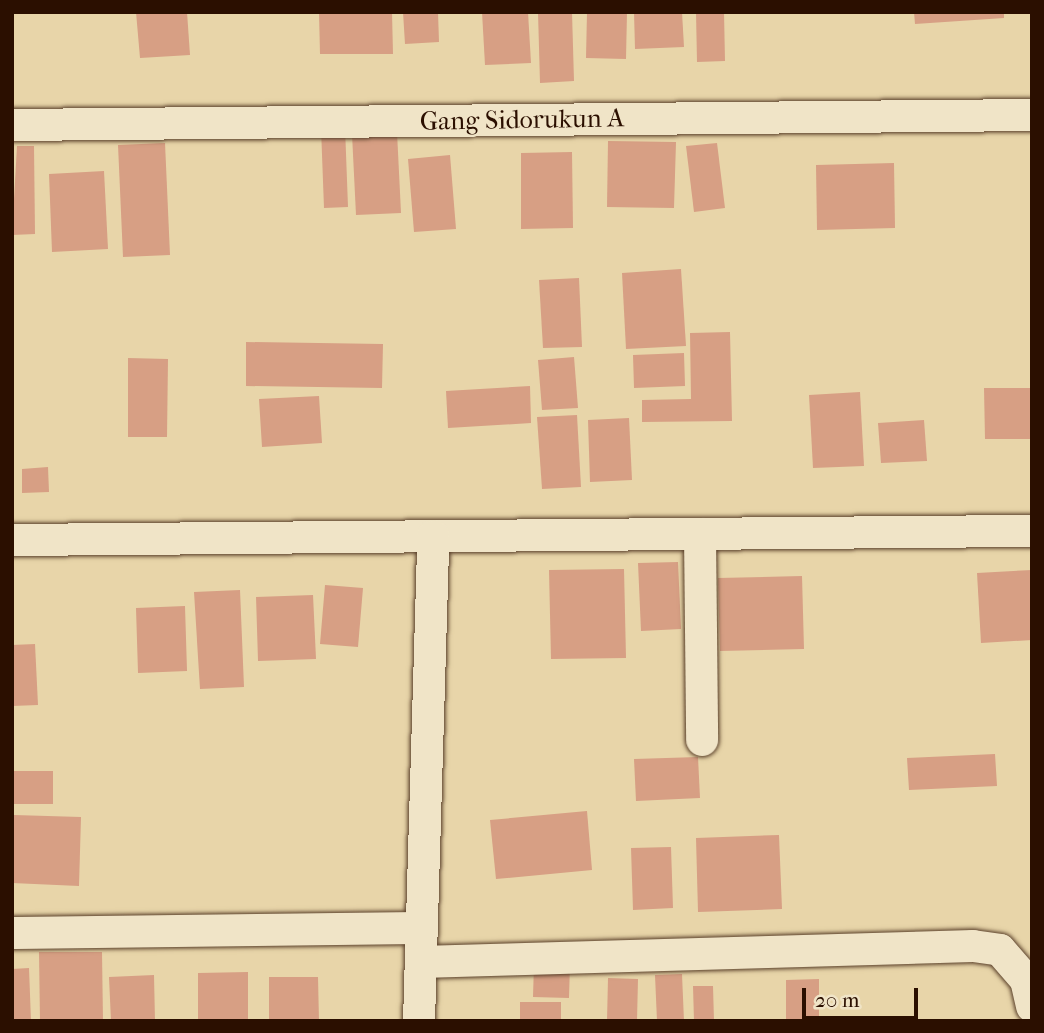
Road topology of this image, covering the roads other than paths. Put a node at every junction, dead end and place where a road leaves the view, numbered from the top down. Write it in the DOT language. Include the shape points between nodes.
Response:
graph roads {
  1 [pos="1032,115"];
  2 [pos="12,125"];
  3 [pos="1032,531"];
  4 [pos="700,534"];
  5 [pos="433,536"];
  6 [pos="12,540"];
  7 [pos="702,740"];
  8 [pos="421,928"];
  9 [pos="12,933"];
  10 [pos="421,962"];
  11 [pos="1032,1006"];
  12 [pos="419,1021"];
  1 -- 2 [label="street, Gang Sidorukun A"];
  3 -- 4 [label="street"];
  4 -- 5 [label="street"];
  4 -- 7 [label="street"];
  5 -- 6 [label="street"];
  5 -- 8 [label="street"];
  8 -- 9 [label="street"];
  8 -- 10 [label="street"];
  10 -- 11 [label="street" via="973,946 1000,950 1026,980"];
  10 -- 12 [label="street"];
}
